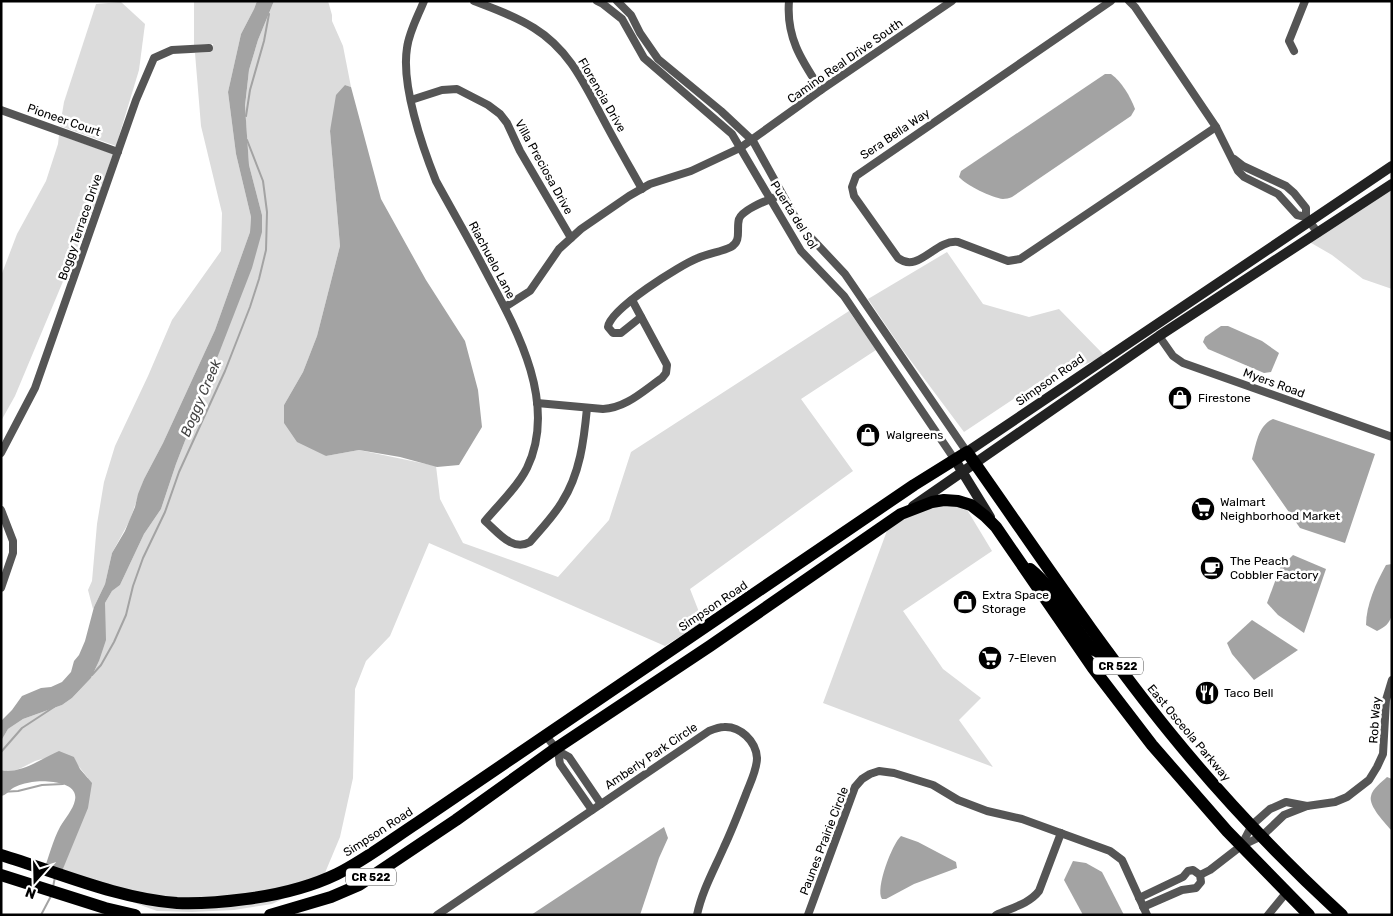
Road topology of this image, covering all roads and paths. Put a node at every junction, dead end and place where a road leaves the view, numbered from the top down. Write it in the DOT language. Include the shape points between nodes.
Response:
graph roads {
  1 [pos="424,1"];
  2 [pos="474,1"];
  3 [pos="597,1"];
  4 [pos="617,1"];
  5 [pos="789,1"];
  6 [pos="952,1"];
  7 [pos="1111,1"];
  8 [pos="1129,1"];
  9 [pos="1305,1"];
  10 [pos="209,48"];
  11 [pos="1294,51"];
  12 [pos="821,90"];
  13 [pos="411,100"];
  14 [pos="1,110"];
  15 [pos="1216,127"];
  16 [pos="752,140"];
  17 [pos="740,148"];
  18 [pos="118,152"];
  19 [pos="1232,158"];
  20 [pos="1392,166"];
  21 [pos="1392,184"];
  22 [pos="642,189"];
  23 [pos="782,194"];
  24 [pos="771,199"];
  25 [pos="1308,220"];
  26 [pos="1318,234"];
  27 [pos="571,238"];
  28 [pos="839,268"];
  29 [pos="827,278"];
  30 [pos="632,300"];
  31 [pos="505,307"];
  32 [pos="1168,317"];
  33 [pos="642,318"];
  34 [pos="1159,336"];
  35 [pos="1134,340"];
  36 [pos="1127,358"];
  37 [pos="537,403"];
  38 [pos="587,408"];
  39 [pos="1392,437"];
  40 [pos="967,452"];
  41 [pos="1,453"];
  42 [pos="954,460"];
  43 [pos="975,464"];
  44 [pos="962,473"];
  45 [pos="1,510"];
  46 [pos="901,514"];
  47 [pos="996,527"];
  48 [pos="1016,558"];
  49 [pos="1,588"];
  50 [pos="716,621"];
  51 [pos="1109,654"];
  52 [pos="1093,668"];
  53 [pos="670,671"];
  54 [pos="1126,678"];
  55 [pos="1392,680"];
  56 [pos="546,736"];
  57 [pos="557,750"];
  58 [pos="601,804"];
  59 [pos="1307,806"];
  60 [pos="592,810"];
  61 [pos="1252,825"];
  62 [pos="1061,833"];
  63 [pos="1262,836"];
  64 [pos="1241,846"];
  65 [pos="1,855"];
  66 [pos="1,875"];
  67 [pos="1200,875"];
  68 [pos="1183,877"];
  69 [pos="1189,888"];
  70 [pos="1286,893"];
  71 [pos="273,895"];
  72 [pos="1139,898"];
  73 [pos="1145,911"];
  74 [pos="274,914"];
  75 [pos="135,915"];
  76 [pos="437,915"];
  77 [pos="696,915"];
  78 [pos="808,915"];
  79 [pos="996,915"];
  80 [pos="1268,915"];
  81 [pos="1309,915"];
  82 [pos="1342,915"];
  1 -- 13 [label="street, Riachuelo Lane" via="407,46 405,67"];
  2 -- 22 [label="street, Florencia Drive" via="536,29 570,60"];
  3 -- 17 [label="street, Puerta del Sol" via="622,19 644,58 732,134"];
  4 -- 16 [label="street, Puerta del Sol" via="631,15 658,59"];
  5 -- 12 [label="street" via="791,33 798,54"];
  6 -- 12 [label="street, Camino Real Drive South"];
  7 -- 15 [label="street, Sera Bella Way" via="856,176 852,187 854,196 898,258 916,262 943,244 954,242 1008,261 1020,259"];
  8 -- 15 [label="street"];
  9 -- 11 [label="street" via="1289,41"];
  10 -- 18 [label="street, Boggy Terrace Drive" via="172,50 154,58"];
  12 -- 16 [label="street, Camino Real Drive South"];
  13 -- 27 [label="street, Villa Preciosa Drive" via="442,90 457,89 488,104 500,114"];
  13 -- 31 [label="street, Riachuelo Lane" via="436,181"];
  14 -- 18 [label="street, Pioneer Court"];
  15 -- 19 [label="street"];
  16 -- 17 [label="street, Camino Real Drive South"];
  16 -- 23 [label="street, Puerta del Sol"];
  17 -- 22 [label="street, Camino Real Drive South"];
  17 -- 24 [label="street, Puerta del Sol"];
  18 -- 41 [label="street, Boggy Terrace Drive" via="35,388"];
  19 -- 25 [label="street" via="1244,177 1278,194 1297,215"];
  19 -- 25 [label="street" via="1290,190 1306,208"];
  20 -- 25 [label="main road, Simpson Road"];
  21 -- 26 [label="main road"];
  22 -- 27 [label="street, Camino Real Drive South"];
  23 -- 24 [label="street"];
  23 -- 28 [label="street, Puerta del Sol" via="800,226"];
  24 -- 29 [label="street, Puerta del Sol" via="800,251"];
  24 -- 30 [label="street" via="754,206 739,218 736,244 677,268"];
  25 -- 26 [label="street"];
  25 -- 32 [label="main road, Simpson Road"];
  26 -- 34 [label="main road"];
  27 -- 31 [label="street, Camino Real Drive South" via="559,249 530,291"];
  28 -- 29 [label="street"];
  28 -- 40 [label="street, Puerta del Sol"];
  29 -- 42 [label="street, Puerta del Sol" via="844,296"];
  30 -- 33 [label="street"];
  30 -- 33 [label="street" via="611,319 608,327 613,333 621,333"];
  31 -- 37 [label="street, Riachuelo Lane" via="525,353"];
  32 -- 34 [label="main road"];
  32 -- 35 [label="main road, Simpson Road"];
  33 -- 38 [label="street" via="667,365 666,372 624,405"];
  34 -- 36 [label="main road"];
  34 -- 39 [label="street, Myers Road" via="1173,356 1183,362"];
  35 -- 36 [label="main road"];
  35 -- 40 [label="main road, Simpson Road"];
  36 -- 43 [label="main road"];
  37 -- 38 [label="street"];
  37 -- 38 [label="street, Riachuelo Lane" via="534,448 527,467 518,484 485,521 516,546 530,542 563,502 579,463"];
  40 -- 42 [label="main road, Simpson Road / CR 522"];
  40 -- 43 [label="main road, East Osceola Parkway / CR 522"];
  42 -- 44 [label="main road"];
  42 -- 50 [label="main road, Simpson Road / CR 522"];
  43 -- 44 [label="main road"];
  43 -- 51 [label="main road, East Osceola Parkway / CR 522"];
  44 -- 46 [label="main road"];
  44 -- 47 [label="main road"];
  45 -- 49 [label="street" via="13,541 13,553"];
  46 -- 47 [label="main road, CR 522" via="932,502 958,501 971,505"];
  46 -- 53 [label="main road, CR 522"];
  47 -- 48 [label="main road, CR 522"];
  48 -- 51 [label="main road" via="1043,581 1092,649"];
  48 -- 52 [label="main road, CR 522"];
  50 -- 53 [label="main road" via="716,631 709,642"];
  50 -- 56 [label="main road, Simpson Road / CR 522"];
  51 -- 54 [label="main road, East Osceola Parkway / CR 522"];
  52 -- 54 [label="main road" via="1101,666"];
  52 -- 64 [label="main road, CR 522" via="1158,752"];
  53 -- 57 [label="main road, CR 522"];
  54 -- 61 [label="main road, East Osceola Parkway / CR 522" via="1183,749"];
  55 -- 59 [label="street, Rob Way" via="1386,700 1383,754 1369,780 1347,797"];
  56 -- 57 [label="street"];
  56 -- 71 [label="main road, Simpson Road / CR 522" via="351,866 309,886"];
  57 -- 58 [label="street" via="569,758"];
  57 -- 60 [label="street" via="560,764"];
  57 -- 74 [label="main road, CR 522" via="359,885"];
  58 -- 60 [label="street, Amberly Park Circle"];
  58 -- 77 [label="street, Amberly Park Circle" via="709,731 722,727 744,733 753,744 756,768"];
  59 -- 61 [label="street, Rob Way" via="1293,802 1279,804"];
  59 -- 63 [label="street, Rob Way" via="1284,815"];
  60 -- 76 [label="street, Amberly Park Circle"];
  61 -- 63 [label="main road, East Osceola Parkway / CR 522"];
  61 -- 64 [label="street, Rob Way"];
  62 -- 72 [label="street, Paunes Prairie Circle" via="1110,851 1122,860"];
  62 -- 78 [label="street, Paunes Prairie Circle" via="987,811 958,800 933,785 879,771 862,779 855,787"];
  62 -- 79 [label="street" via="1039,891 1026,902"];
  63 -- 64 [label="street, Rob Way"];
  63 -- 82 [label="main road, East Osceola Parkway / CR 522"];
  64 -- 67 [label="street"];
  64 -- 70 [label="main road, CR 522"];
  65 -- 71 [label="main road, Simpson Road / CR 522" via="121,893 176,903 213,903"];
  66 -- 75 [label="main road"];
  67 -- 68 [label="street" via="1193,870"];
  67 -- 69 [label="street" via="1199,886"];
  68 -- 69 [label="street"];
  68 -- 72 [label="street"];
  69 -- 73 [label="street"];
  70 -- 80 [label="street"];
  70 -- 81 [label="main road, CR 522"];
  71 -- 74 [label="street"];
  72 -- 73 [label="street, Paunes Prairie Circle"];
}
